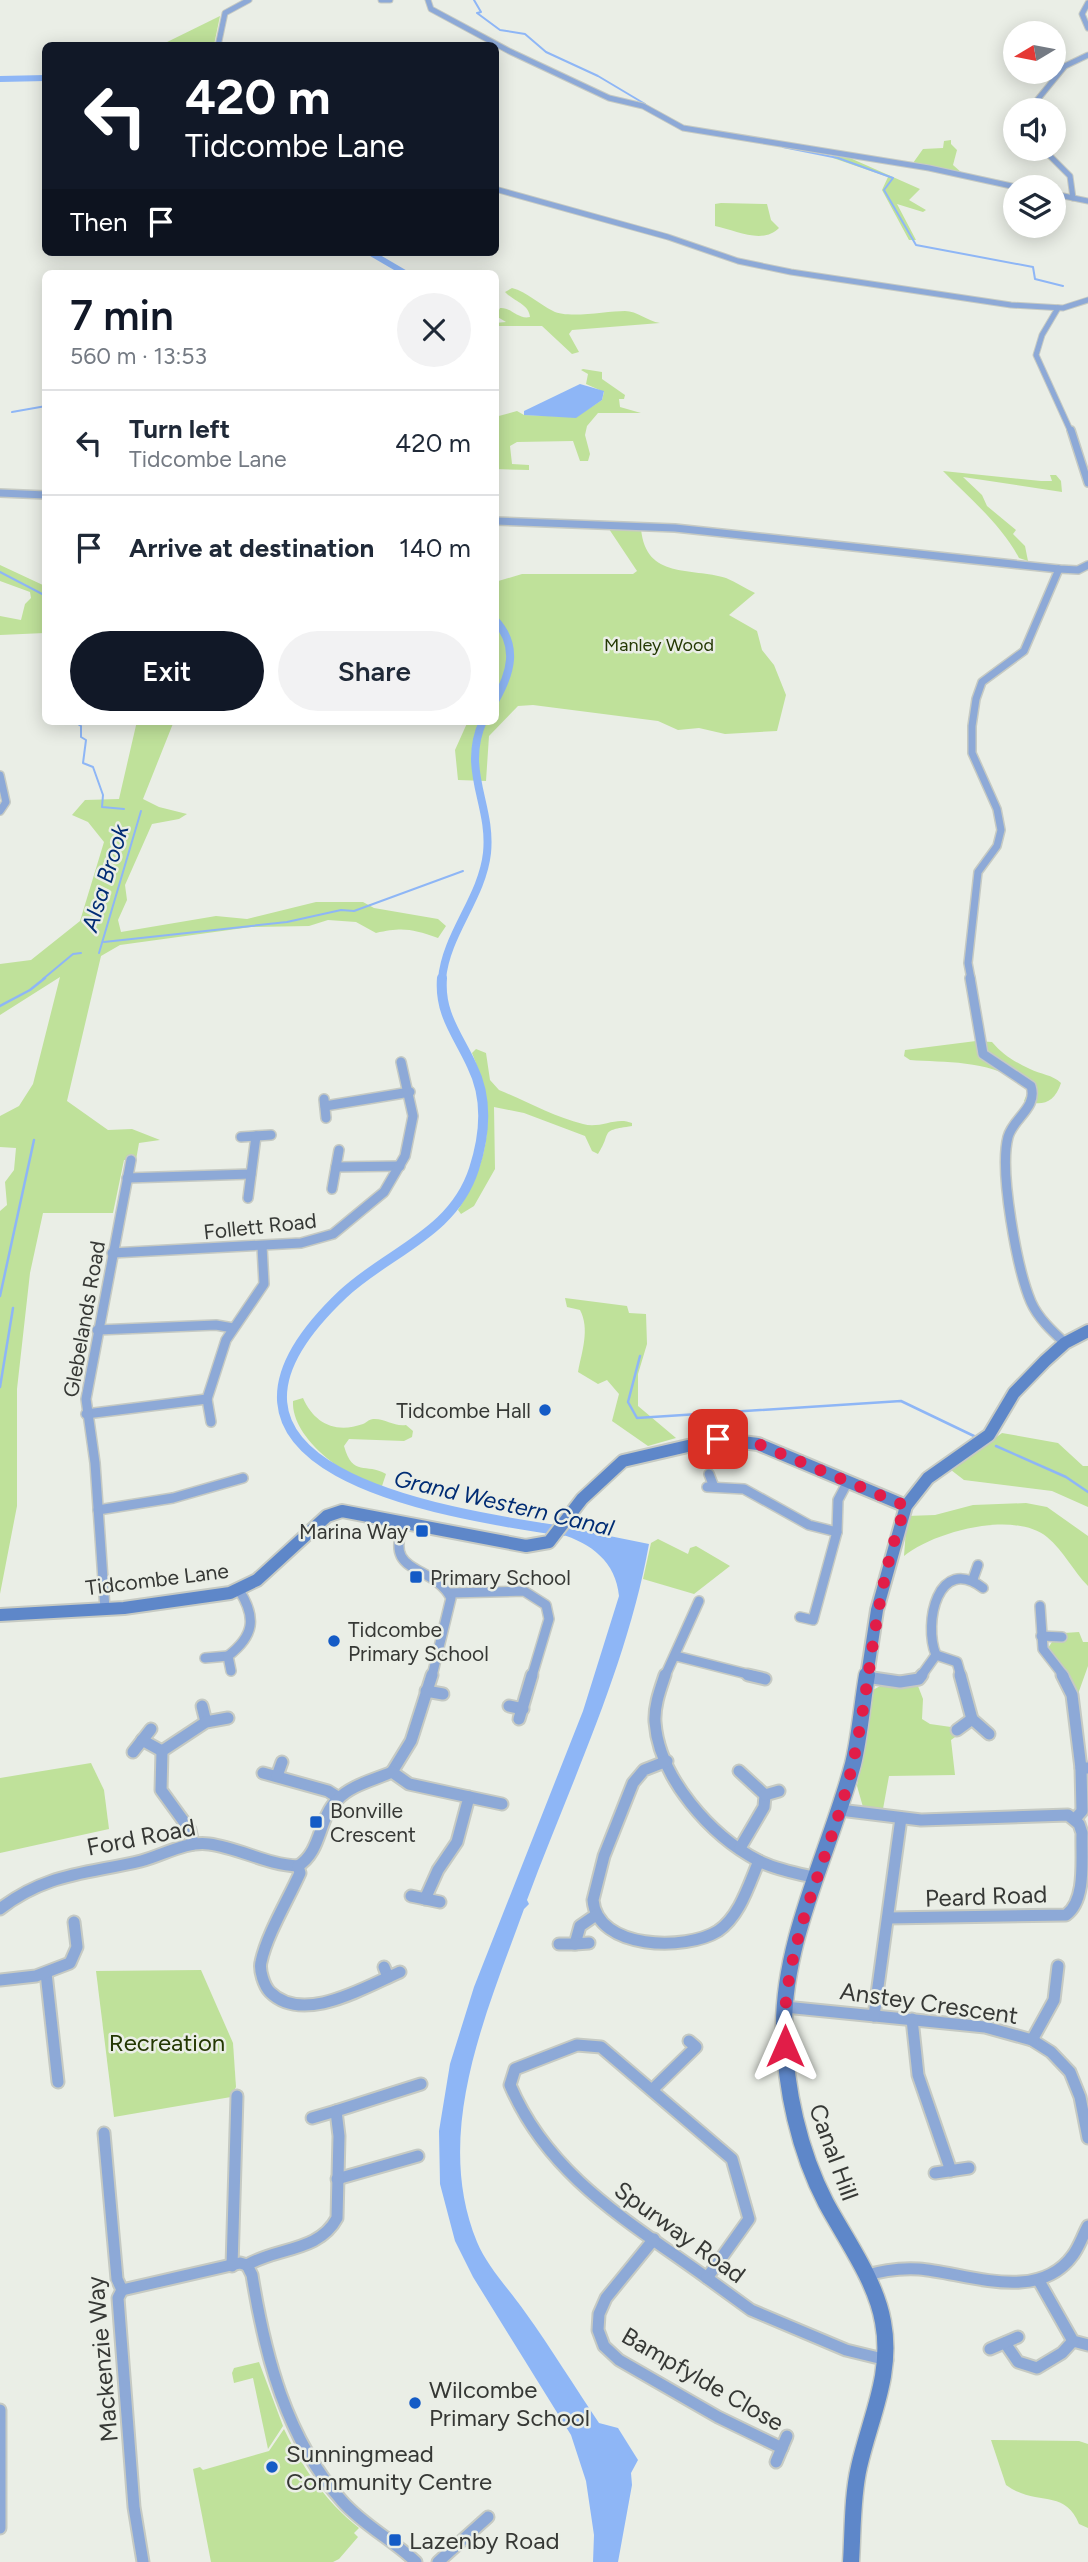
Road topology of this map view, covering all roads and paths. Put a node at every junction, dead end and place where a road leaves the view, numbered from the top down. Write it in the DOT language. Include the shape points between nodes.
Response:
graph roads {
  1 [pos="249,0"];
  2 [pos="381,0"];
  3 [pos="390,0"];
  4 [pos="428,0"];
  5 [pos="1088,3"];
  6 [pos="1088,28"];
  7 [pos="219,42"];
  8 [pos="492,42"];
  9 [pos="499,46"];
  10 [pos="1088,55"];
  11 [pos="1039,98"];
  12 [pos="1055,161"];
  13 [pos="1003,184"];
  14 [pos="499,190"];
  15 [pos="1066,197"];
  16 [pos="1073,198"];
  17 [pos="1088,202"];
  18 [pos="1088,300"];
  19 [pos="1058,308"];
  20 [pos="1088,483"];
  21 [pos="0,493"];
  22 [pos="42,495"];
  23 [pos="499,521"];
  24 [pos="1088,565"];
  25 [pos="1059,569"];
  26 [pos="0,775"];
  27 [pos="0,811"];
  28 [pos="401,1062"];
  29 [pos="410,1092"];
  30 [pos="326,1118"];
  31 [pos="271,1135"];
  32 [pos="256,1136"];
  33 [pos="241,1137"];
  34 [pos="340,1150"];
  35 [pos="131,1160"];
  36 [pos="400,1166"];
  37 [pos="336,1167"];
  38 [pos="251,1174"];
  39 [pos="127,1178"];
  40 [pos="332,1189"];
  41 [pos="248,1198"];
  42 [pos="262,1246"];
  43 [pos="112,1253"];
  44 [pos="233,1328"];
  45 [pos="97,1330"];
  46 [pos="1088,1331"];
  47 [pos="1065,1343"];
  48 [pos="209,1395"];
  49 [pos="86,1414"];
  50 [pos="211,1422"];
  51 [pos="709,1474"];
  52 [pos="243,1478"];
  53 [pos="847,1483"];
  54 [pos="906,1506"];
  55 [pos="98,1510"];
  56 [pos="405,1522"];
  57 [pos="837,1532"];
  58 [pos="978,1565"];
  59 [pos="973,1579"];
  60 [pos="983,1588"];
  61 [pos="239,1590"];
  62 [pos="450,1593"];
  63 [pos="699,1601"];
  64 [pos="1040,1606"];
  65 [pos="105,1609"];
  66 [pos="694,1613"];
  67 [pos="0,1615"];
  68 [pos="706,1617"];
  69 [pos="800,1617"];
  70 [pos="1041,1636"];
  71 [pos="1062,1637"];
  72 [pos="936,1655"];
  73 [pos="228,1656"];
  74 [pos="676,1656"];
  75 [pos="205,1658"];
  76 [pos="745,1661"];
  77 [pos="231,1671"];
  78 [pos="741,1672"];
  79 [pos="866,1677"];
  80 [pos="765,1679"];
  81 [pos="426,1691"];
  82 [pos="443,1694"];
  83 [pos="202,1706"];
  84 [pos="509,1706"];
  85 [pos="228,1718"];
  86 [pos="972,1719"];
  87 [pos="206,1722"];
  88 [pos="151,1729"];
  89 [pos="957,1730"];
  90 [pos="989,1734"];
  91 [pos="142,1740"];
  92 [pos="162,1751"];
  93 [pos="133,1752"];
  94 [pos="667,1761"];
  95 [pos="282,1762"];
  96 [pos="1085,1768"];
  97 [pos="392,1772"];
  98 [pos="739,1772"];
  99 [pos="263,1773"];
  100 [pos="277,1776"];
  101 [pos="779,1791"];
  102 [pos="765,1795"];
  103 [pos="469,1797"];
  104 [pos="339,1798"];
  105 [pos="502,1804"];
  106 [pos="840,1810"];
  107 [pos="901,1818"];
  108 [pos="1075,1818"];
  109 [pos="193,1844"];
  110 [pos="740,1848"];
  111 [pos="759,1861"];
  112 [pos="298,1866"];
  113 [pos="816,1878"];
  114 [pos="411,1896"];
  115 [pos="425,1899"];
  116 [pos="440,1902"];
  117 [pos="0,1909"];
  118 [pos="596,1915"];
  119 [pos="888,1918"];
  120 [pos="74,1922"];
  121 [pos="589,1943"];
  122 [pos="559,1944"];
  123 [pos="575,1944"];
  124 [pos="1058,1966"];
  125 [pos="400,1972"];
  126 [pos="46,1973"];
  127 [pos="0,1980"];
  128 [pos="785,2007"];
  129 [pos="874,2016"];
  130 [pos="912,2019"];
  131 [pos="1032,2040"];
  132 [pos="696,2047"];
  133 [pos="58,2082"];
  134 [pos="421,2084"];
  135 [pos="652,2090"];
  136 [pos="236,2096"];
  137 [pos="335,2111"];
  138 [pos="312,2118"];
  139 [pos="104,2133"];
  140 [pos="1088,2137"];
  141 [pos="418,2156"];
  142 [pos="969,2168"];
  143 [pos="951,2171"];
  144 [pos="935,2173"];
  145 [pos="337,2179"];
  146 [pos="1088,2226"];
  147 [pos="654,2239"];
  148 [pos="247,2265"];
  149 [pos="232,2266"];
  150 [pos="865,2276"];
  151 [pos="707,2279"];
  152 [pos="1039,2281"];
  153 [pos="122,2290"];
  154 [pos="1018,2337"];
  155 [pos="1073,2341"];
  156 [pos="1005,2343"];
  157 [pos="1088,2345"];
  158 [pos="990,2349"];
  159 [pos="887,2360"];
  160 [pos="0,2410"];
  161 [pos="776,2462"];
  162 [pos="488,2517"];
  163 [pos="0,2528"];
  164 [pos="143,2562"];
  165 [pos="416,2562"];
  166 [pos="438,2562"];
  167 [pos="851,2562"];
  1 -- 7 [label="street" via="225,13"];
  2 -- 3 [label="street"];
  4 -- 8 [label="street" via="430,9"];
  5 -- 6 [label="street" via="1082,15"];
  9 -- 13 [label="street" via="609,98 643,106 683,128"];
  10 -- 11 [label="street" via="1065,66"];
  12 -- 16 [label="street" via="1070,176"];
  14 -- 19 [label="street" via="738,261 953,298"];
  15 -- 16 [label="street"];
  16 -- 17 [label="street"];
  18 -- 19 [label="street"];
  19 -- 20 [label="street" via="1036,355 1071,429"];
  21 -- 22 [label="street"];
  23 -- 25 [label="street" via="675,528"];
  24 -- 25 [label="street" via="1078,570"];
  25 -- 47 [label="street" via="1024,651 982,682 978,691 971,750 1001,823 997,849 978,872 968,963 983,1054 1034,1092 1032,1103 1010,1127 1010,1184 1027,1291 1046,1327"];
  26 -- 27 [label="street" via="6,802"];
  28 -- 29 [label="street, Follett Road"];
  29 -- 30 [label="street" via="324,1102"];
  29 -- 36 [label="street, Follett Road" via="412,1128"];
  31 -- 32 [label="street"];
  32 -- 33 [label="street"];
  32 -- 38 [label="street"];
  34 -- 37 [label="street"];
  35 -- 39 [label="street, Glebelands Road"];
  36 -- 37 [label="street"];
  36 -- 42 [label="street, Follett Road" via="376,1201 333,1234 314,1242"];
  37 -- 40 [label="street"];
  38 -- 39 [label="street"];
  38 -- 41 [label="street"];
  39 -- 43 [label="street, Glebelands Road"];
  42 -- 43 [label="street, Follett Road"];
  42 -- 44 [label="street" via="264,1284"];
  43 -- 45 [label="street, Glebelands Road"];
  44 -- 45 [label="street"];
  44 -- 48 [label="street" via="220,1353"];
  45 -- 49 [label="street, Glebelands Road"];
  46 -- 47 [label="street"];
  47 -- 54 [label="street" via="1014,1393 989,1435 928,1478"];
  48 -- 49 [label="street"];
  48 -- 50 [label="street"];
  49 -- 55 [label="street, Glebelands Road"];
  51 -- 57 [label="street" via="710,1487 744,1489 809,1525"];
  52 -- 55 [label="street" via="173,1498"];
  53 -- 54 [label="street, Tidcombe Lane"];
  53 -- 56 [label="street, Tidcombe Lane" via="758,1444 733,1438 622,1461 542,1545 526,1546"];
  53 -- 57 [label="street" via="838,1500"];
  54 -- 79 [label="street, Canal Hill" via="877,1610"];
  55 -- 65 [label="street, Glebelands Road"];
  56 -- 61 [label="street, Tidcombe Lane" via="350,1510 336,1512 271,1569"];
  56 -- 62 [label="street" via="397,1541 399,1552"];
  57 -- 69 [label="street" via="813,1620"];
  58 -- 59 [label="street"];
  59 -- 60 [label="street"];
  59 -- 72 [label="street" via="948,1581 938,1592 931,1646"];
  61 -- 65 [label="street, Tidcombe Lane"];
  61 -- 73 [label="street" via="253,1612 254,1625"];
  62 -- 81 [label="street"];
  62 -- 84 [label="street" via="524,1591 546,1605 549,1619 521,1714"];
  63 -- 66 [label="street"];
  64 -- 70 [label="street"];
  65 -- 67 [label="street, Tidcombe Lane"];
  66 -- 68 [label="street"];
  66 -- 74 [label="street"];
  70 -- 71 [label="street"];
  70 -- 96 [label="street, Peard Road" via="1043,1649 1069,1686"];
  72 -- 79 [label="street" via="924,1675 913,1681"];
  72 -- 86 [label="street" via="957,1662"];
  73 -- 75 [label="street"];
  73 -- 77 [label="street"];
  74 -- 78 [label="street"];
  74 -- 94 [label="street" via="657,1700 657,1725"];
  76 -- 78 [label="street"];
  78 -- 80 [label="street"];
  79 -- 106 [label="street, Canal Hill" via="853,1762"];
  81 -- 82 [label="street"];
  81 -- 97 [label="street" via="418,1725"];
  83 -- 87 [label="street"];
  85 -- 87 [label="street"];
  86 -- 89 [label="street"];
  86 -- 90 [label="street"];
  87 -- 92 [label="street"];
  88 -- 91 [label="street"];
  91 -- 92 [label="street"];
  91 -- 93 [label="street"];
  92 -- 109 [label="street" via="161,1790 190,1830"];
  94 -- 110 [label="street" via="695,1808"];
  94 -- 118 [label="street" via="652,1766 633,1782 595,1888"];
  95 -- 100 [label="street"];
  96 -- 108 [label="street, Peard Road" via="1082,1811"];
  97 -- 103 [label="street" via="409,1784"];
  97 -- 104 [label="street"];
  98 -- 102 [label="street"];
  99 -- 100 [label="street"];
  100 -- 104 [label="street"];
  101 -- 102 [label="street"];
  102 -- 110 [label="street" via="764,1807"];
  103 -- 105 [label="street"];
  103 -- 115 [label="street" via="457,1842"];
  104 -- 112 [label="street" via="331,1806 308,1859"];
  106 -- 107 [label="street"];
  106 -- 113 [label="street, Canal Hill"];
  107 -- 108 [label="street"];
  107 -- 119 [label="street"];
  108 -- 119 [label="street, Peard Road" via="1082,1833 1079,1894 1066,1915"];
  109 -- 112 [label="street, Ford Road"];
  109 -- 117 [label="street, Ford Road" via="137,1862 50,1878"];
  110 -- 111 [label="street"];
  111 -- 113 [label="street"];
  111 -- 118 [label="street" via="731,1918 718,1932 703,1937 624,1938"];
  112 -- 125 [label="street" via="260,1964 269,1992 291,2012 386,1972"];
  113 -- 128 [label="street, Canal Hill" via="794,1945"];
  114 -- 115 [label="street"];
  115 -- 116 [label="street"];
  118 -- 123 [label="street" via="580,1926"];
  119 -- 129 [label="street"];
  120 -- 126 [label="street" via="74,1960"];
  121 -- 123 [label="street"];
  122 -- 123 [label="street"];
  124 -- 131 [label="street" via="1054,2000"];
  126 -- 127 [label="street"];
  126 -- 133 [label="street"];
  128 -- 129 [label="street, Anstey Crescent"];
  128 -- 150 [label="street, Canal Hill" via="786,2067 797,2128 824,2199"];
  129 -- 130 [label="street, Anstey Crescent"];
  130 -- 131 [label="street, Anstey Crescent" via="1003,2030"];
  130 -- 143 [label="street" via="918,2075"];
  131 -- 140 [label="street, Anstey Crescent" via="1070,2072"];
  132 -- 135 [label="street"];
  134 -- 137 [label="street" via="411,2092"];
  135 -- 147 [label="street, Spurway Road" via="593,2044 577,2045 515,2069 510,2085 524,2118 579,2185"];
  135 -- 151 [label="street" via="736,2166 749,2219"];
  136 -- 149 [label="street"];
  137 -- 138 [label="street"];
  137 -- 145 [label="street"];
  139 -- 153 [label="street, Mackenzie Way" via="99,2154"];
  141 -- 145 [label="street"];
  142 -- 143 [label="street"];
  143 -- 144 [label="street"];
  145 -- 148 [label="street" via="337,2218 328,2234"];
  146 -- 152 [label="street" via="1071,2258"];
  147 -- 151 [label="street, Spurway Road"];
  147 -- 161 [label="street, Bampfylde Close" via="597,2314 601,2342 619,2360 718,2417 785,2442"];
  148 -- 149 [label="street"];
  148 -- 165 [label="street" via="276,2381 301,2440 342,2502"];
  149 -- 153 [label="street"];
  150 -- 152 [label="street" via="902,2269 1003,2283"];
  150 -- 159 [label="street, Canal Hill" via="883,2320"];
  151 -- 159 [label="street, Spurway Road" via="772,2320 846,2350"];
  152 -- 155 [label="street"];
  153 -- 164 [label="street, Mackenzie Way" via="118,2298 134,2507"];
  154 -- 156 [label="street"];
  155 -- 156 [label="street" via="1037,2368 1018,2362"];
  155 -- 157 [label="street"];
  156 -- 158 [label="street"];
  159 -- 167 [label="street, Canal Hill" via="858,2469"];
  160 -- 163 [label="street"];
  162 -- 166 [label="street"];
}
